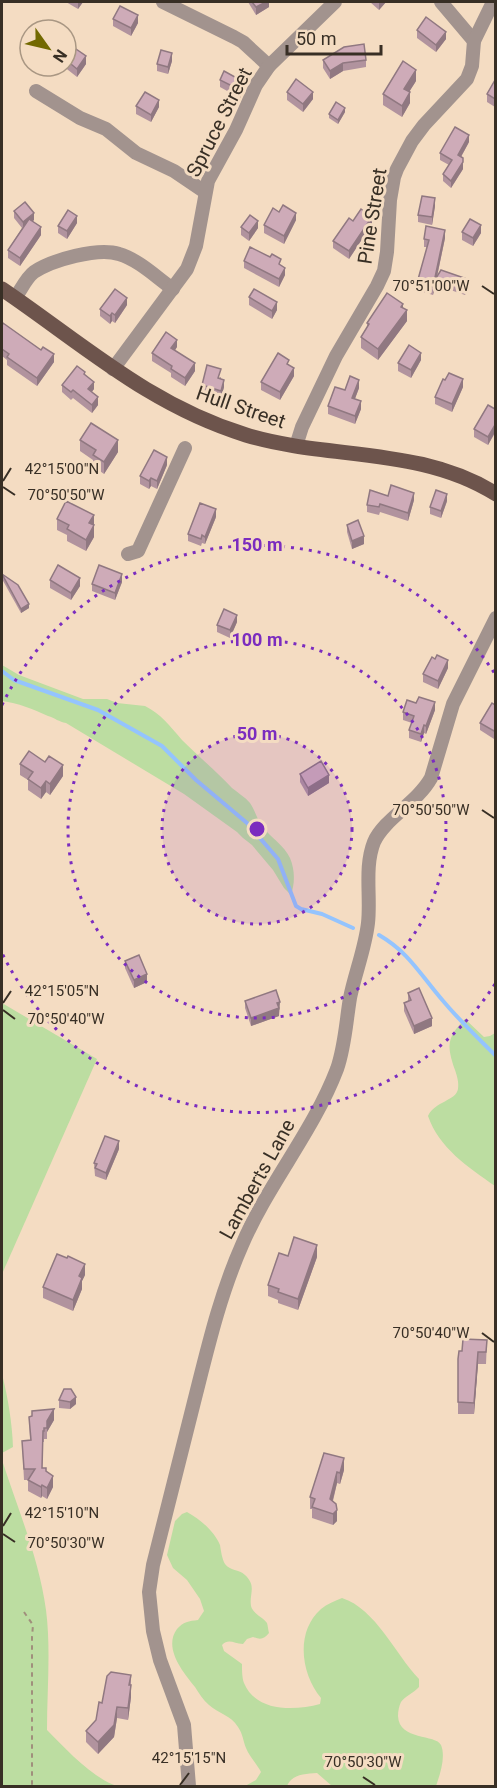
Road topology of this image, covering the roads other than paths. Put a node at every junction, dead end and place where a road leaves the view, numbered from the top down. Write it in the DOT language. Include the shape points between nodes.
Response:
graph roads {
  1 [pos="163,2"];
  2 [pos="335,2"];
  3 [pos="441,2"];
  4 [pos="493,2"];
  5 [pos="474,41"];
  6 [pos="269,66"];
  7 [pos="36,91"];
  8 [pos="205,192"];
  9 [pos="2,289"];
  10 [pos="173,289"];
  11 [pos="15,298"];
  12 [pos="113,369"];
  13 [pos="296,446"];
  14 [pos="185,448"];
  15 [pos="495,494"];
  16 [pos="128,554"];
  17 [pos="495,618"];
  18 [pos="189,1786"];
  1 -- 6 [label="street" via="243,42"];
  2 -- 6 [label="street, Spruce Street"];
  3 -- 5 [label="street"];
  4 -- 5 [label="street, Pine Street"];
  5 -- 13 [label="street, Pine Street" via="467,79 424,125 397,169 390,200 384,271 336,356"];
  6 -- 8 [label="street, Spruce Street"];
  7 -- 8 [label="street" via="106,129 136,153 174,171"];
  8 -- 10 [label="street, Spruce Street" via="196,246"];
  9 -- 11 [label="main road, Hull Street"];
  10 -- 11 [label="street" via="125,256 109,251 41,268"];
  10 -- 12 [label="street, Spruce Street"];
  11 -- 12 [label="main road, Hull Street"];
  12 -- 13 [label="main road, Hull Street" via="158,398 205,420 264,440"];
  13 -- 15 [label="main road, Hull Street" via="417,462 457,475"];
  14 -- 16 [label="street" via="138,551"];
  17 -- 18 [label="street, Lamberts Lane" via="453,704 431,778 417,798 374,841 366,936 337,1069 242,1244 207,1346 149,1592 157,1648 184,1725"];
}
